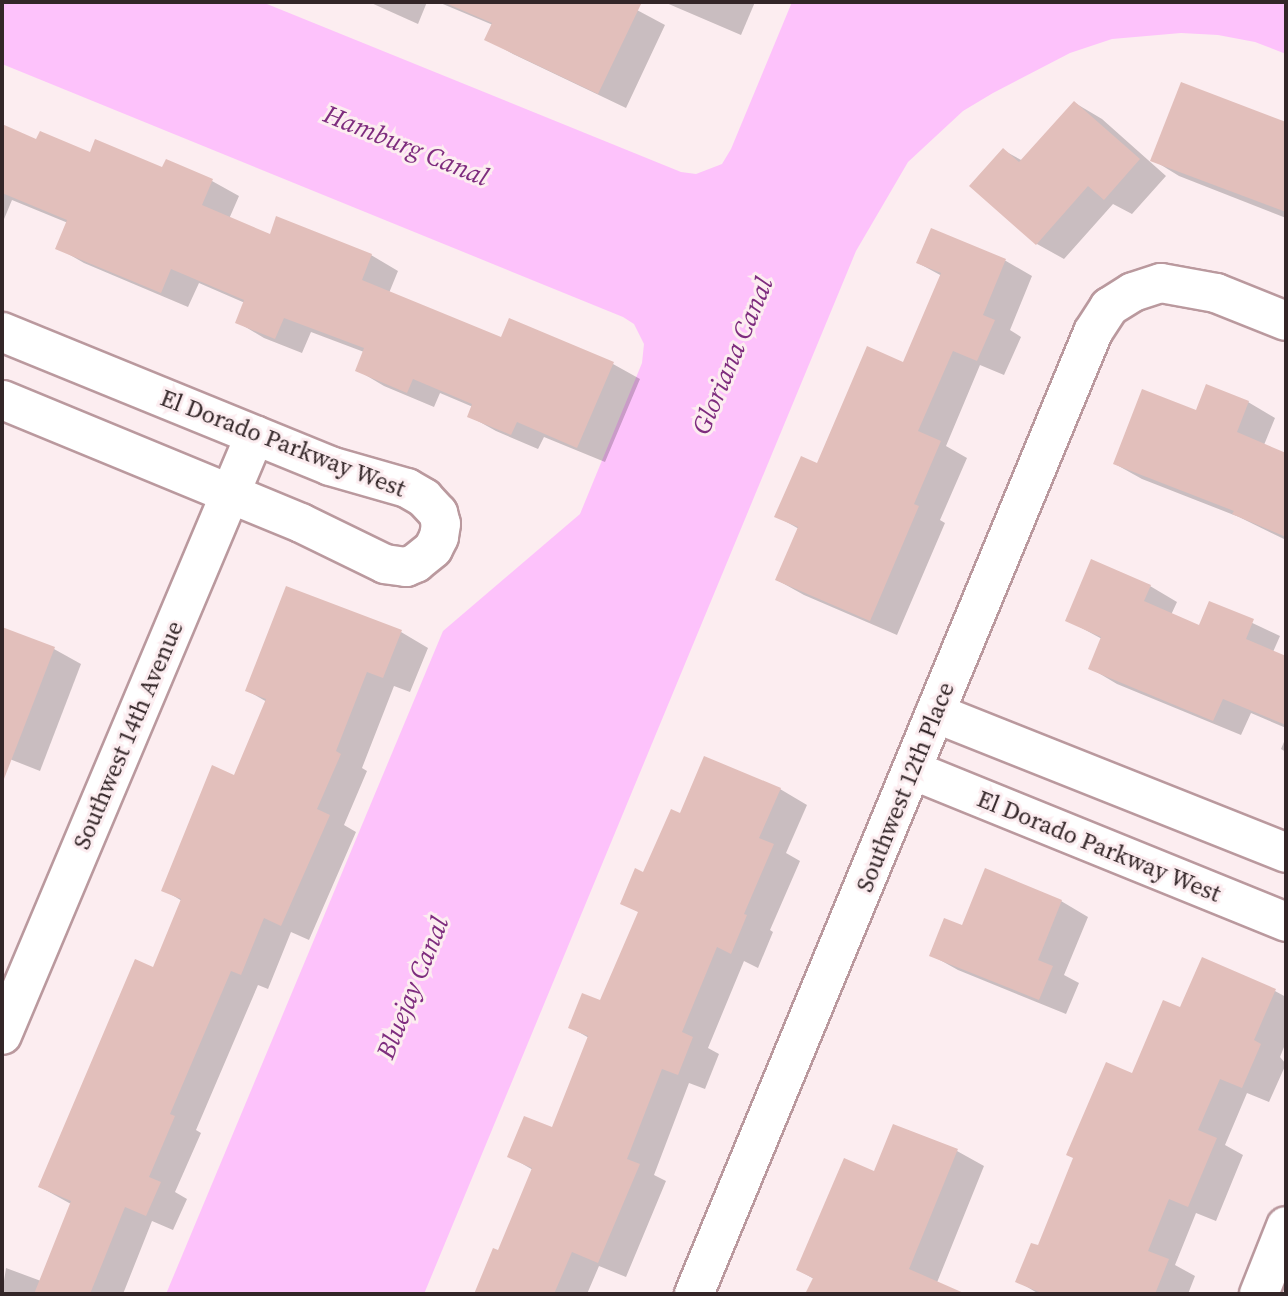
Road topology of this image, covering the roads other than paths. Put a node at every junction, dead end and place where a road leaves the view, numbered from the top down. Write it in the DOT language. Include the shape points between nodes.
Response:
graph roads {
  1 [pos="1286,321"];
  2 [pos="2,331"];
  3 [pos="2,400"];
  4 [pos="255,435"];
  5 [pos="231,493"];
  6 [pos="935,713"];
  7 [pos="912,770"];
  8 [pos="1286,853"];
  9 [pos="1286,922"];
  10 [pos="2,1035"];
  11 [pos="1286,1226"];
  12 [pos="694,1294"];
  13 [pos="1259,1294"];
  1 -- 6 [label="street, Southwest 12th Place" via="1216,293 1161,283 1132,292 1109,307 1093,332"];
  2 -- 4 [label="street, El Dorado Parkway West"];
  3 -- 5 [label="street, El Dorado Parkway West"];
  4 -- 5 [label="street, Southwest 14th Avenue"];
  4 -- 5 [label="street, El Dorado Parkway West" via="330,466 407,488 438,513 439,537 416,563 406,567 386,564"];
  5 -- 10 [label="street, Southwest 14th Avenue"];
  6 -- 7 [label="street, Southwest 12th Place"];
  6 -- 8 [label="street"];
  7 -- 9 [label="street, El Dorado Parkway West"];
  7 -- 12 [label="street, Southwest 12th Place"];
  11 -- 13 [label="street"];
}
